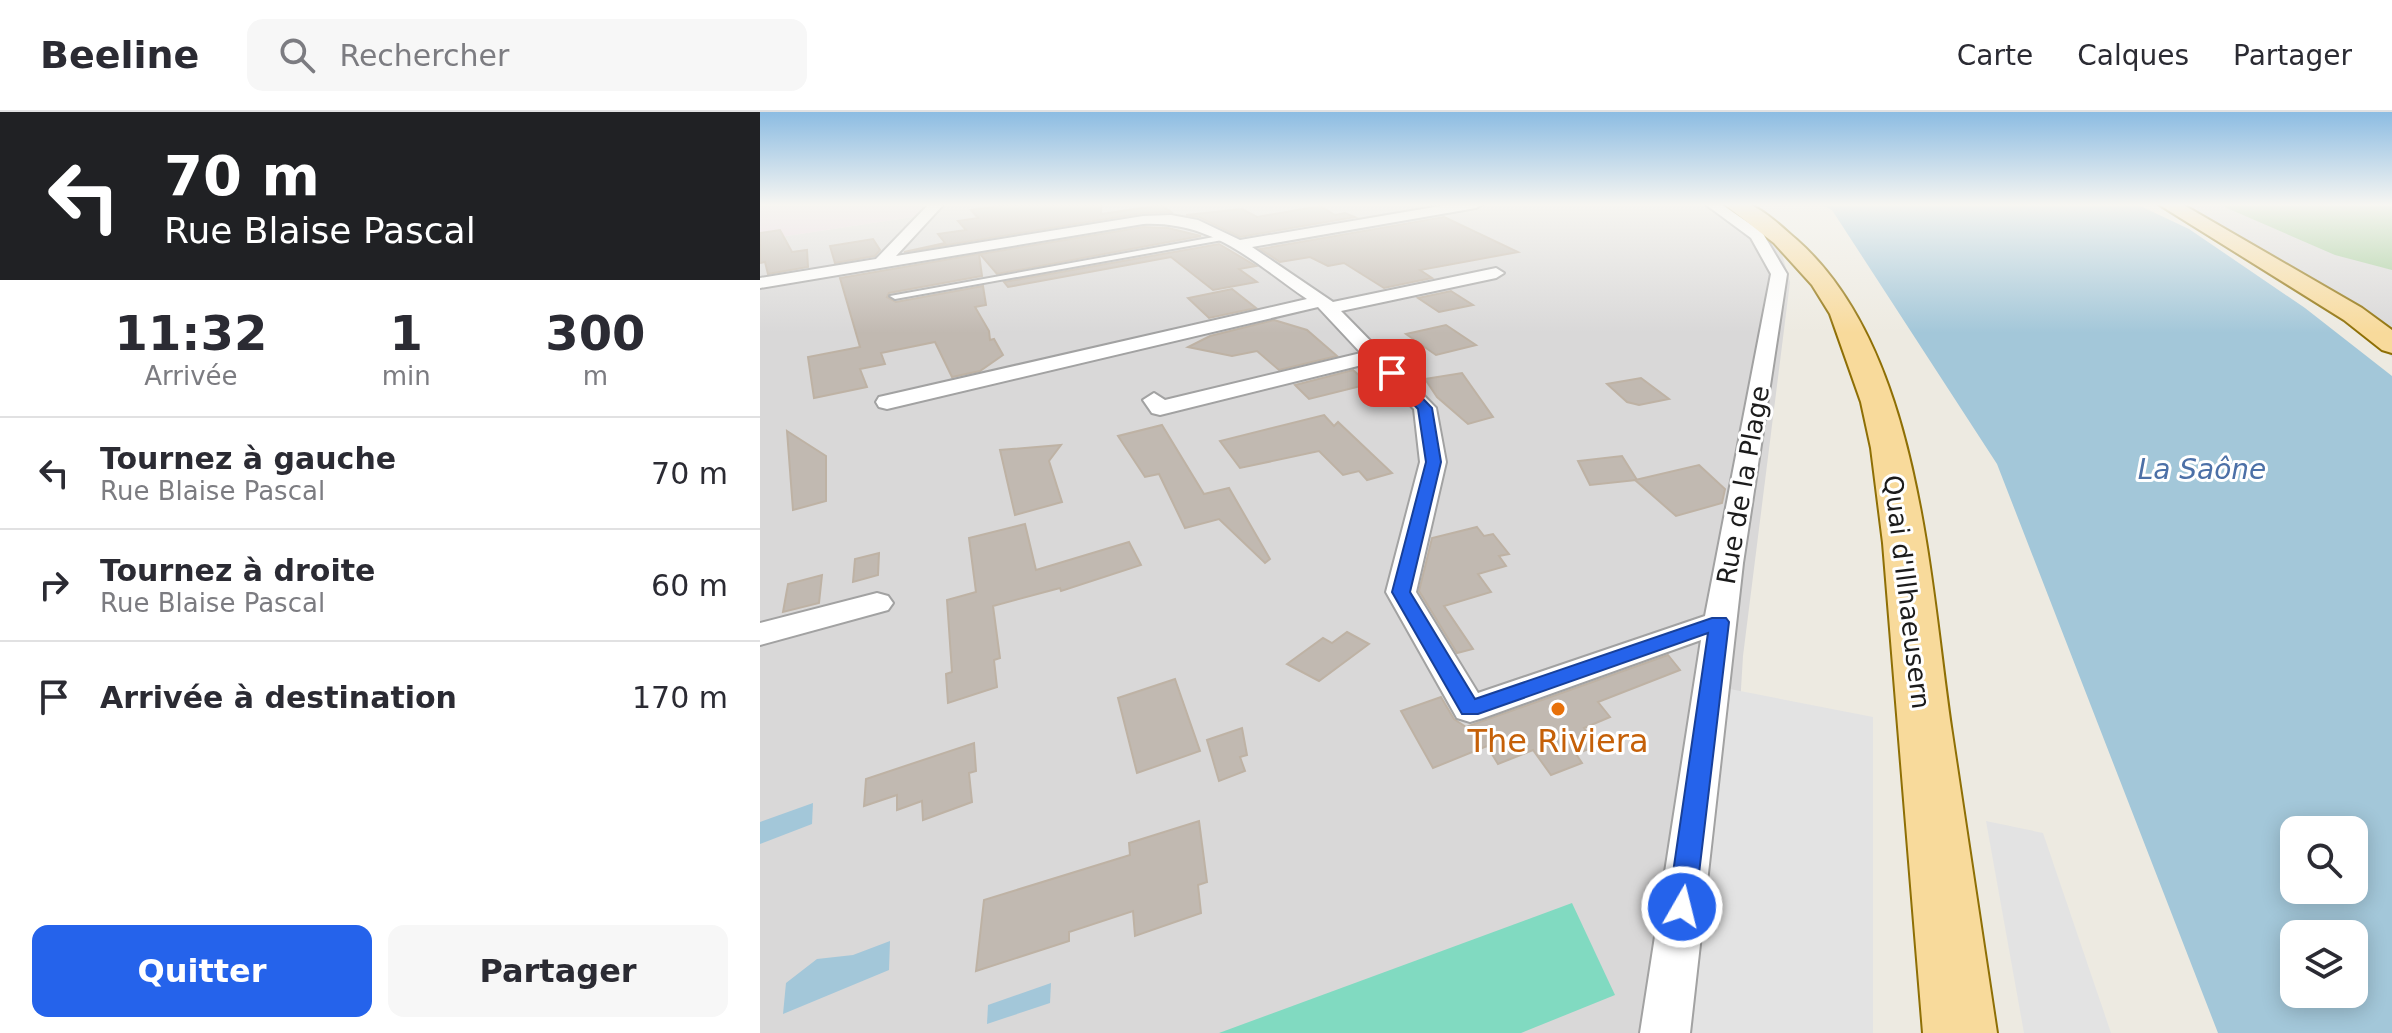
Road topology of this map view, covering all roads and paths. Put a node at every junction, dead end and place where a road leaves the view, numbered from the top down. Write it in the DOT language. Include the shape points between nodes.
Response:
graph roads {
  1 [pos="896,247"];
  2 [pos="985,247"];
  3 [pos="1195,247"];
  4 [pos="1241,247"];
  5 [pos="1764,247"];
  6 [pos="1790,247"];
  7 [pos="2244,247"];
  8 [pos="881,263"];
  9 [pos="1496,273"];
  10 [pos="760,283"];
  11 [pos="895,296"];
  12 [pos="1325,305"];
  13 [pos="2392,344"];
  14 [pos="1375,356"];
  15 [pos="1154,400"];
  16 [pos="887,402"];
  17 [pos="877,603"];
  18 [pos="1719,622"];
  19 [pos="760,634"];
  20 [pos="1665,1033"];
  21 [pos="1960,1033"];
  1 -- 8 [label="street"];
  2 -- 8 [label="street"];
  3 -- 11 [label="lane"];
  4 -- 12 [label="street"];
  5 -- 18 [label="street, Rue de la Plage" via="1779,274"];
  6 -- 21 [label="main road, Quai d'Illhaeusern" via="1817,272 1842,311 1884,427"];
  7 -- 13 [label="main road"];
  8 -- 10 [label="street"];
  9 -- 12 [label="street"];
  12 -- 14 [label="street"];
  12 -- 16 [label="street"];
  14 -- 15 [label="street" via="1160,408"];
  14 -- 18 [label="street" via="1425,408 1433,462 1401,592 1470,709"];
  17 -- 19 [label="street"];
  18 -- 20 [label="street, Rue de la Plage"];
}
